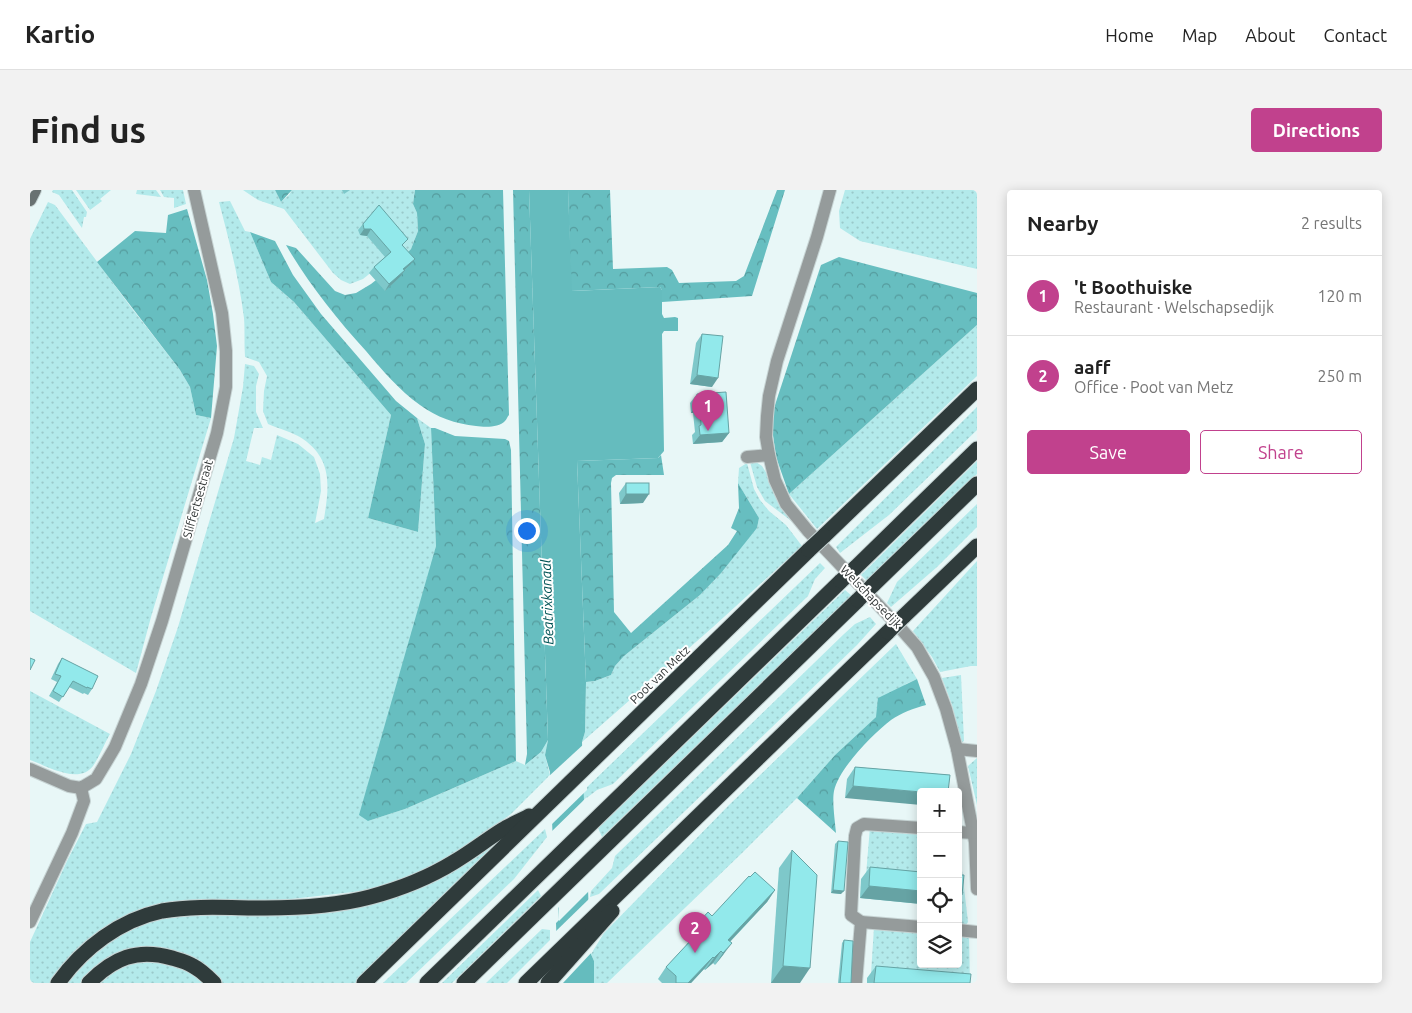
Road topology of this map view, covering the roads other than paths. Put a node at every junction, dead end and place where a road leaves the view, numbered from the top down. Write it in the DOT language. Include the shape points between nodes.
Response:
graph roads {
  1 [pos="35,190"];
  2 [pos="194,190"];
  3 [pos="830,190"];
  4 [pos="30,200"];
  5 [pos="977,389"];
  6 [pos="977,449"];
  7 [pos="769,455"];
  8 [pos="747,457"];
  9 [pos="977,484"];
  10 [pos="977,546"];
  11 [pos="957,749"];
  12 [pos="977,751"];
  13 [pos="30,769"];
  14 [pos="81,788"];
  15 [pos="545,807"];
  16 [pos="917,828"];
  17 [pos="960,833"];
  18 [pos="975,839"];
  19 [pos="977,888"];
  20 [pos="30,922"];
  21 [pos="860,922"];
  22 [pos="594,925"];
  23 [pos="917,927"];
  24 [pos="962,930"];
  25 [pos="977,932"];
  26 [pos="551,980"];
  27 [pos="58,983"];
  28 [pos="89,983"];
  29 [pos="214,983"];
  30 [pos="364,983"];
  31 [pos="427,983"];
  32 [pos="464,983"];
  33 [pos="526,983"];
  34 [pos="856,983"];
  1 -- 4 [label="street"];
  2 -- 14 [label="street, Sliffertsestraat" via="222,312 226,352 226,387 218,434 141,684 108,759 96,778"];
  3 -- 7 [label="street, Welschapsedijk" via="777,361 767,416"];
  5 -- 15 [label="highway, Poot van Metz, bridge"];
  6 -- 31 [label="highway, bridge"];
  7 -- 8 [label="street"];
  7 -- 11 [label="street, Welschapsedijk" via="775,480 786,504 917,647 934,677"];
  9 -- 32 [label="highway, bridge"];
  10 -- 22 [label="highway, bridge" via="654,860"];
  11 -- 12 [label="street"];
  11 -- 18 [label="street, Welschapsedijk"];
  13 -- 14 [label="street"];
  14 -- 20 [label="street" via="84,801 72,834"];
  15 -- 27 [label="highway" via="503,829 440,870 373,896 298,907 184,909 139,918 93,945"];
  15 -- 30 [label="highway, Poot van Metz"];
  16 -- 21 [label="street" via="864,824 857,828 851,915"];
  17 -- 18 [label="street"];
  18 -- 19 [label="street, Welschapsedijk"];
  21 -- 23 [label="street"];
  21 -- 34 [label="street"];
  22 -- 26 [label="highway"];
  22 -- 33 [label="highway" via="552,957"];
  24 -- 25 [label="street"];
  28 -- 29 [label="highway" via="113,962 145,954 162,955 193,965"];
}
